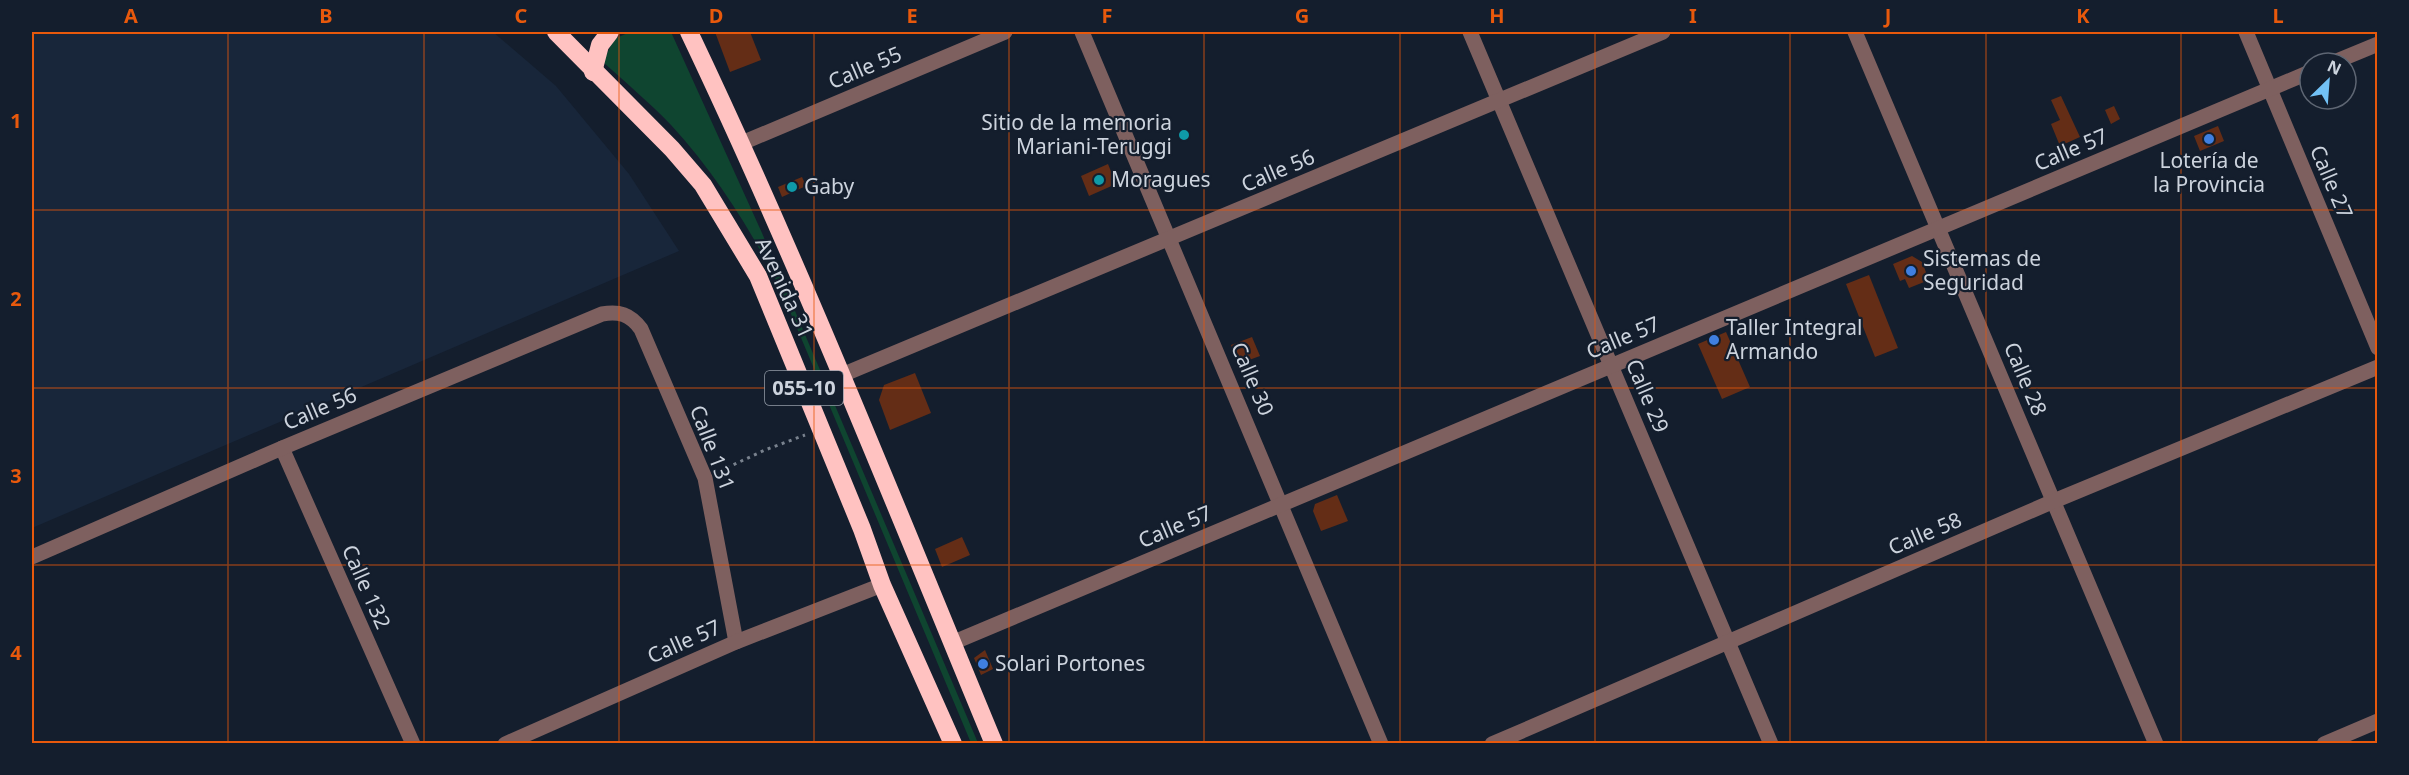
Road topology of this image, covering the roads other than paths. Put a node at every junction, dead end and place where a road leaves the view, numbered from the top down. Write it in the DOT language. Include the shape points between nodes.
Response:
graph roads {
  1 [pos="556,32"];
  2 [pos="610,32"];
  3 [pos="689,32"];
  4 [pos="1005,32"];
  5 [pos="1082,32"];
  6 [pos="1470,32"];
  7 [pos="1663,32"];
  8 [pos="1855,32"];
  9 [pos="2246,32"];
  10 [pos="2378,44"];
  11 [pos="2358,52"];
  12 [pos="593,72"];
  13 [pos="2298,77"];
  14 [pos="2270,89"];
  15 [pos="1499,100"];
  16 [pos="742,142"];
  17 [pos="1938,228"];
  18 [pos="1170,239"];
  19 [pos="627,315"];
  20 [pos="2378,348"];
  21 [pos="1611,366"];
  22 [pos="2378,368"];
  23 [pos="842,375"];
  24 [pos="282,448"];
  25 [pos="2054,501"];
  26 [pos="1282,504"];
  27 [pos="32,557"];
  28 [pos="882,585"];
  29 [pos="736,642"];
  30 [pos="1728,642"];
  31 [pos="952,643"];
  32 [pos="2378,721"];
  33 [pos="413,744"];
  34 [pos="505,744"];
  35 [pos="953,744"];
  36 [pos="994,744"];
  37 [pos="1381,744"];
  38 [pos="1492,744"];
  39 [pos="1771,744"];
  40 [pos="2156,744"];
  41 [pos="2324,744"];
  1 -- 12 [label="highway, Avenida 31 / 055-10"];
  2 -- 12 [label="highway" via="600,45"];
  3 -- 16 [label="highway, Avenida 31 / 055-10"];
  4 -- 16 [label="street, Calle 55"];
  5 -- 18 [label="street, Calle 30"];
  6 -- 15 [label="street, Calle 29"];
  7 -- 15 [label="street, Calle 56"];
  8 -- 17 [label="street, Calle 28"];
  9 -- 14 [label="street, Calle 27"];
  10 -- 11 [label="street"];
  12 -- 28 [label="highway, Avenida 31 / 055-10" via="703,185 759,276"];
  13 -- 14 [label="street, Calle 57"];
  14 -- 17 [label="street, Calle 57"];
  14 -- 20 [label="street, Calle 27"];
  15 -- 18 [label="street, Calle 56"];
  15 -- 21 [label="street, Calle 29"];
  16 -- 23 [label="highway, Avenida 31 / 055-10"];
  17 -- 21 [label="street, Calle 57"];
  17 -- 25 [label="street, Calle 28"];
  18 -- 23 [label="street, Calle 56"];
  18 -- 26 [label="street, Calle 30"];
  19 -- 24 [label="street, Calle 56" via="602,314"];
  19 -- 29 [label="street, Calle 131" via="641,329 705,478"];
  21 -- 26 [label="street, Calle 57"];
  21 -- 30 [label="street, Calle 29"];
  22 -- 25 [label="street, Calle 58"];
  23 -- 31 [label="highway, Avenida 31 / 055-10"];
  24 -- 27 [label="street, Calle 56"];
  24 -- 33 [label="street, Calle 132"];
  25 -- 30 [label="street, Calle 58"];
  25 -- 40 [label="street, Calle 28"];
  26 -- 31 [label="street, Calle 57"];
  26 -- 37 [label="street, Calle 30"];
  28 -- 29 [label="street, Calle 57"];
  28 -- 35 [label="highway, Avenida 31 / 055-10"];
  29 -- 34 [label="street, Calle 57"];
  30 -- 38 [label="street, Calle 58"];
  30 -- 39 [label="street, Calle 29"];
  31 -- 36 [label="highway, Avenida 31 / 055-10"];
  32 -- 41 [label="street"];
}
